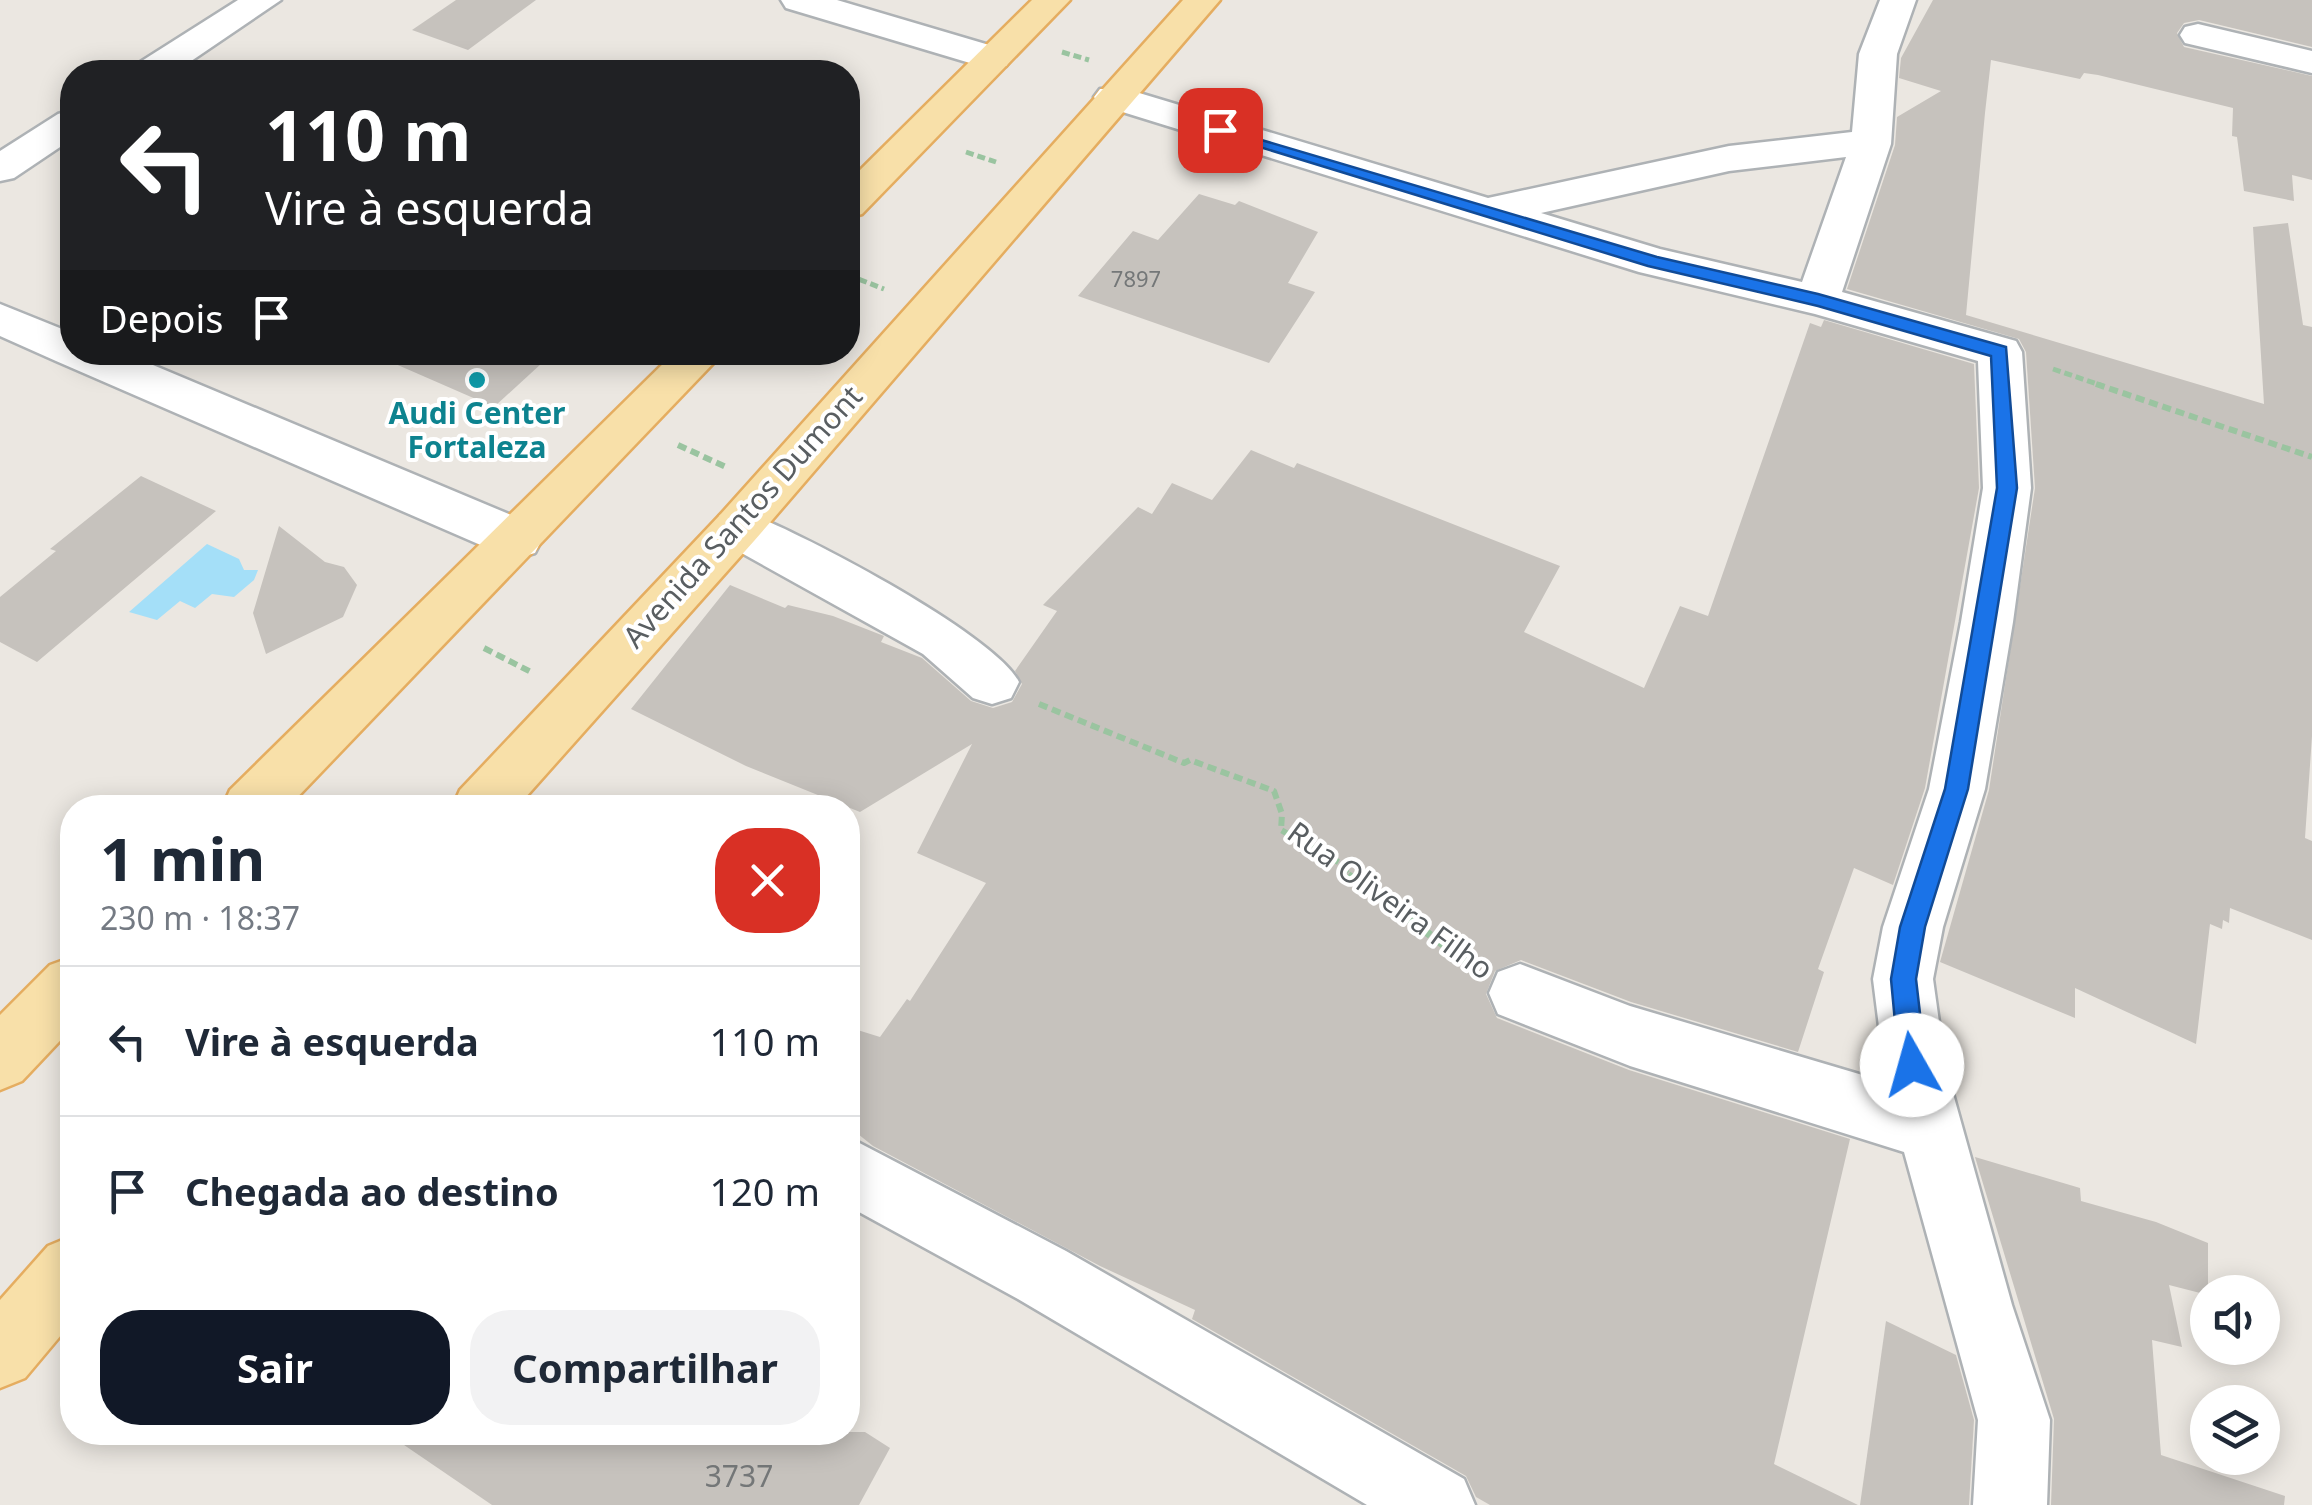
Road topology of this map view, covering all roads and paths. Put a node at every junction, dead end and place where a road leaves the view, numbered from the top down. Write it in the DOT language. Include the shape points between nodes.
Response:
graph roads {
  1 [pos="263,0"];
  2 [pos="800,0"];
  3 [pos="1052,0"];
  4 [pos="1202,0"];
  5 [pos="1898,0"];
  6 [pos="2198,35"];
  7 [pos="1003,48"];
  8 [pos="169,60"];
  9 [pos="2312,62"];
  10 [pos="1124,85"];
  11 [pos="60,130"];
  12 [pos="1871,144"];
  13 [pos="0,168"];
  14 [pos="860,193"];
  15 [pos="1485,210"];
  16 [pos="1818,300"];
  17 [pos="0,319"];
  18 [pos="60,345"];
  19 [pos="2000,352"];
  20 [pos="110,365"];
  21 [pos="689,365"];
  22 [pos="632,423"];
  23 [pos="2312,457"];
  24 [pos="771,488"];
  25 [pos="737,528"];
  26 [pos="518,539"];
  27 [pos="434,623"];
  28 [pos="992,682"];
  29 [pos="581,697"];
  30 [pos="263,795"];
  31 [pos="492,795"];
  32 [pos="1520,993"];
  33 [pos="60,1004"];
  34 [pos="0,1059"];
  35 [pos="1930,1128"];
  36 [pos="860,1176"];
  37 [pos="60,1284"];
  38 [pos="0,1353"];
  39 [pos="1438,1505"];
  40 [pos="2010,1505"];
  1 -- 8 [label="street"];
  2 -- 7 [label="street"];
  3 -- 7 [label="main road"];
  4 -- 10 [label="main road, Avenida Santos Dumont"];
  5 -- 12 [label="street" via="1878,54"];
  6 -- 9 [label="street"];
  7 -- 10 [label="path"];
  7 -- 14 [label="main road"];
  10 -- 15 [label="street"];
  10 -- 24 [label="main road, Avenida Santos Dumont"];
  11 -- 13 [label="street"];
  12 -- 15 [label="street" via="1768,148 1580,196"];
  12 -- 16 [label="street"];
  15 -- 16 [label="street" via="1654,262"];
  16 -- 19 [label="street"];
  17 -- 18 [label="street"];
  19 -- 23 [label="path"];
  19 -- 35 [label="street" via="2007,488 1987,622 1957,789 1903,979 1912,1065"];
  20 -- 26 [label="street"];
  21 -- 22 [label="main road"];
  22 -- 24 [label="path"];
  22 -- 26 [label="main road"];
  24 -- 25 [label="main road, Avenida Santos Dumont"];
  25 -- 28 [label="street" via="941,640"];
  25 -- 29 [label="main road, Avenida Santos Dumont"];
  26 -- 27 [label="main road"];
  27 -- 29 [label="path"];
  27 -- 30 [label="main road"];
  28 -- 32 [label="path, Rua Oliveira Filho" via="1184,763 1274,791 1281,830 1340,862 1352,881 1394,912"];
  29 -- 31 [label="main road, Avenida Santos Dumont"];
  32 -- 35 [label="street, Rua Oliveira Filho" via="1647,1042"];
  33 -- 34 [label="main road"];
  35 -- 40 [label="street" via="2014,1420"];
  36 -- 39 [label="street"];
  37 -- 38 [label="main road"];
}
